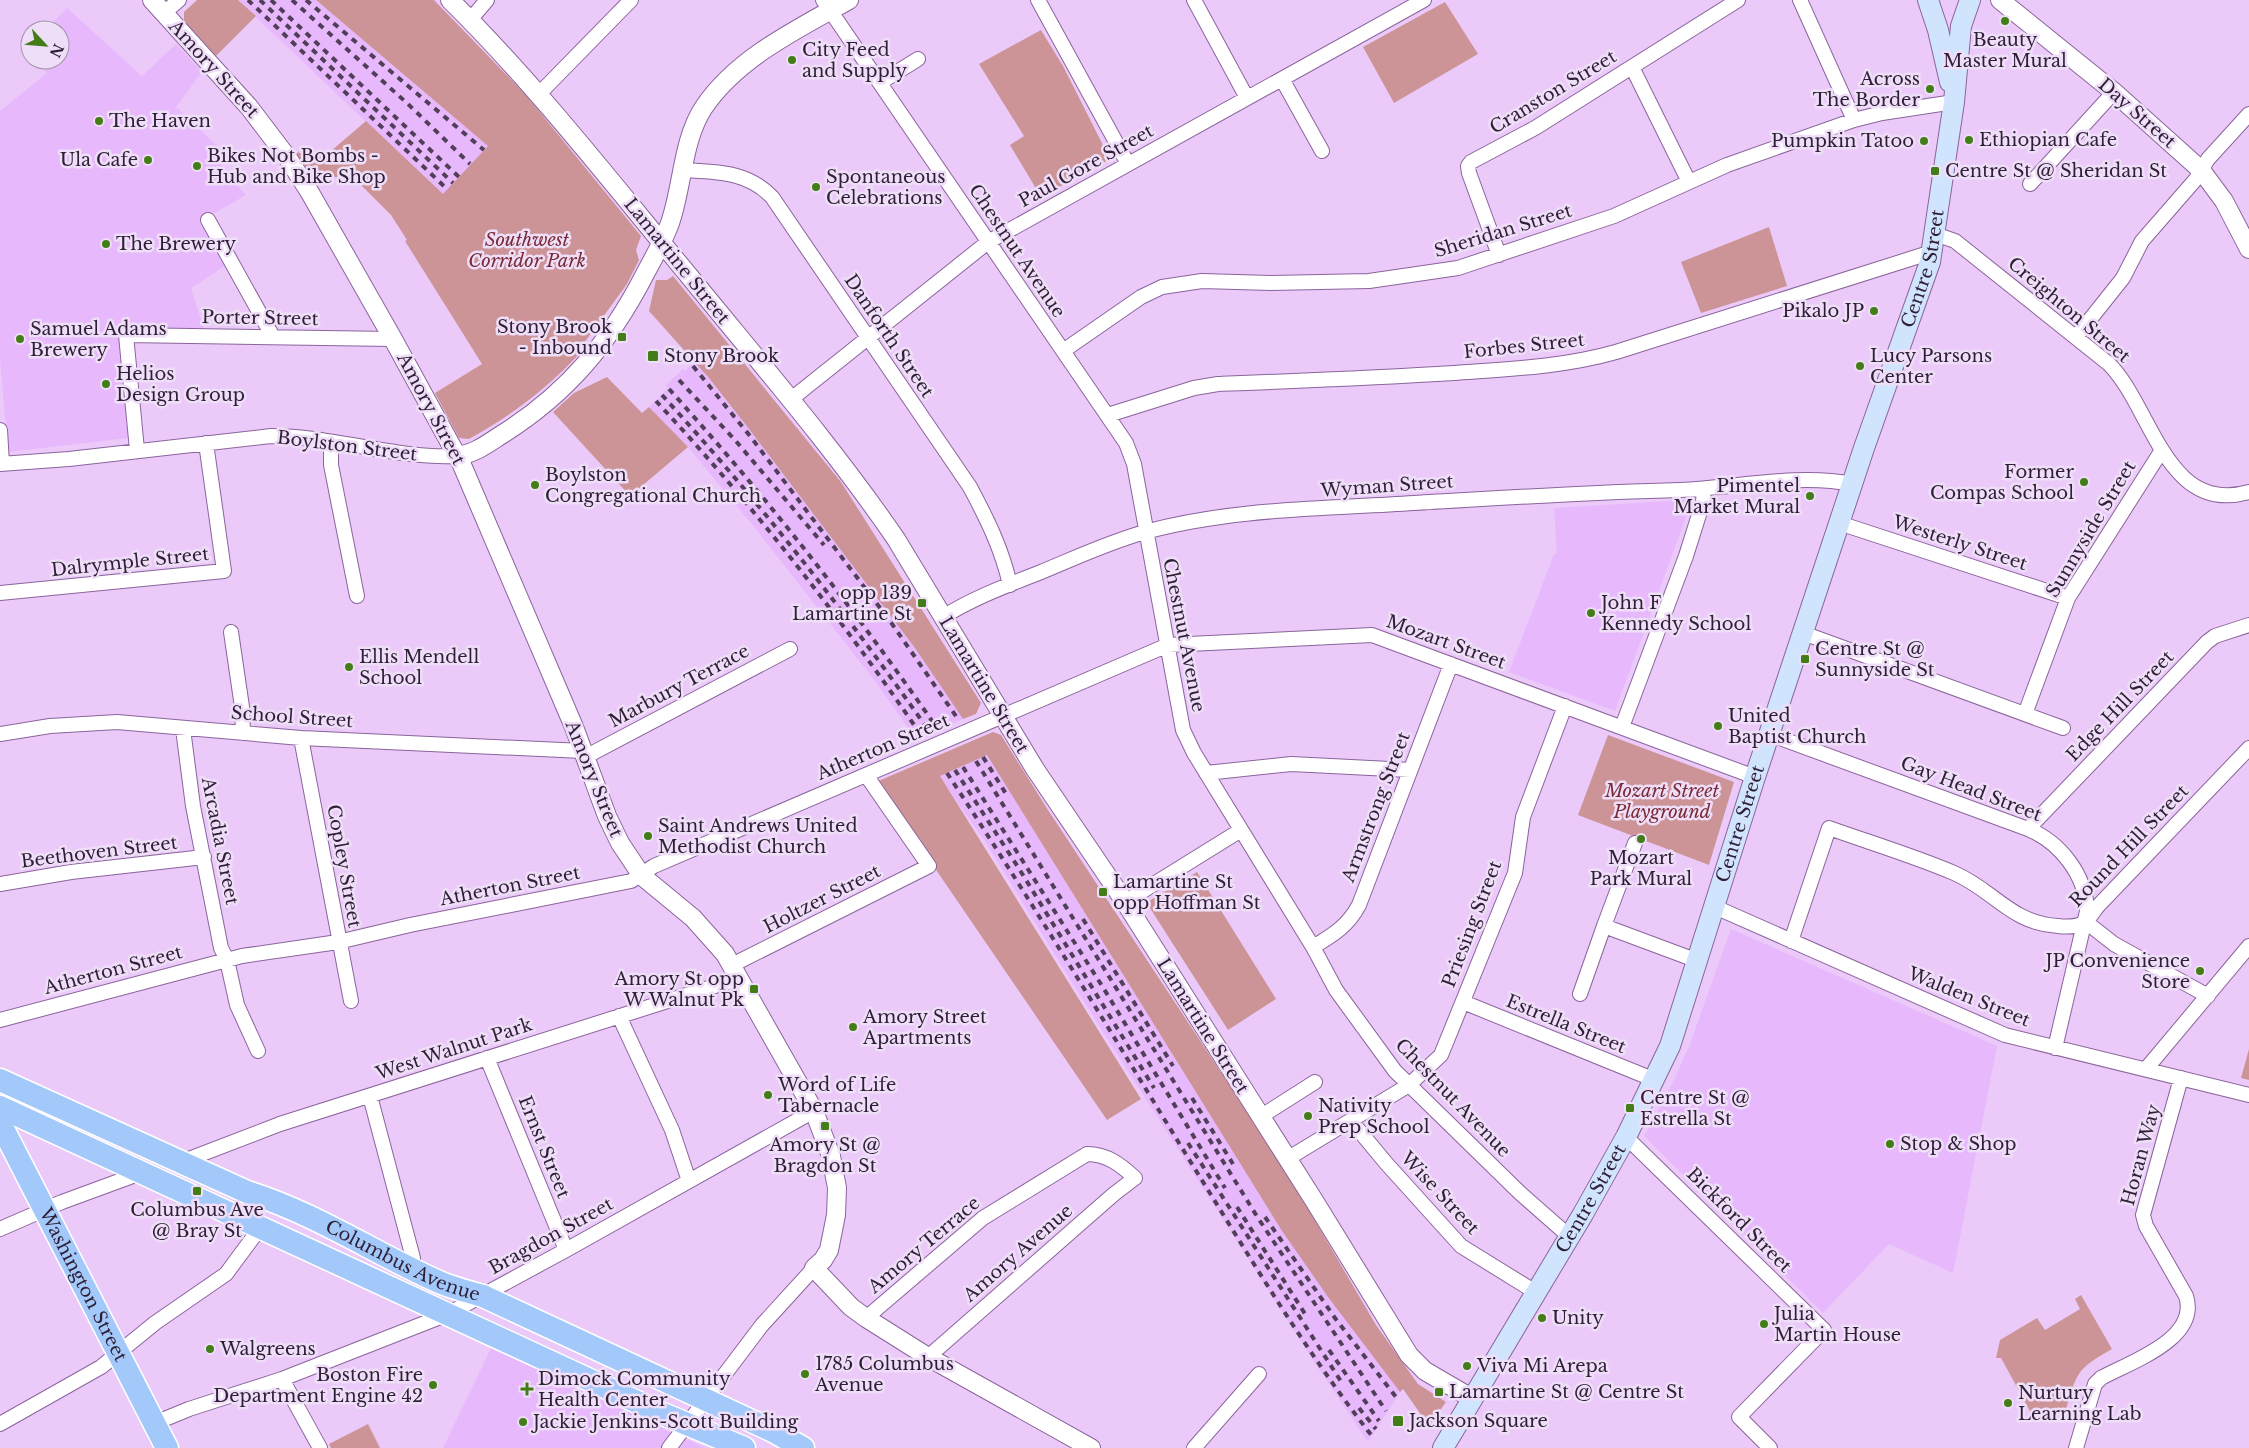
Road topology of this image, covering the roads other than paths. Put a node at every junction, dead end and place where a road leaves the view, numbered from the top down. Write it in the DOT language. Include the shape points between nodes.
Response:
graph roads {
  1 [pos="152,0"];
  2 [pos="179,0"];
  3 [pos="450,0"];
  4 [pos="488,0"];
  5 [pos="631,0"];
  6 [pos="849,0"];
  7 [pos="1038,0"];
  8 [pos="1194,0"];
  9 [pos="1424,0"];
  10 [pos="1738,0"];
  11 [pos="1800,0"];
  12 [pos="1970,0"];
  13 [pos="2000,0"];
  14 [pos="1928,1"];
  15 [pos="827,5"];
  16 [pos="164,13"];
  17 [pos="470,20"];
  18 [pos="918,59"];
  19 [pos="1632,67"];
  20 [pos="1282,78"];
  21 [pos="881,82"];
  22 [pos="2114,92"];
  23 [pos="539,94"];
  24 [pos="1247,98"];
  25 [pos="1954,102"];
  26 [pos="2249,114"];
  27 [pos="1854,120"];
  28 [pos="1322,151"];
  29 [pos="1128,164"];
  30 [pos="683,170"];
  31 [pos="2201,170"];
  32 [pos="1689,182"];
  33 [pos="2030,184"];
  34 [pos="208,220"];
  35 [pos="661,242"];
  36 [pos="988,242"];
  37 [pos="1934,243"];
  38 [pos="2249,249"];
  39 [pos="1498,255"];
  40 [pos="273,337"];
  41 [pos="2076,337"];
  42 [pos="867,338"];
  43 [pos="394,339"];
  44 [pos="1063,351"];
  45 [pos="790,400"];
  46 [pos="1108,415"];
  47 [pos="0,430"];
  48 [pos="331,442"];
  49 [pos="206,443"];
  50 [pos="137,450"];
  51 [pos="2162,450"];
  52 [pos="457,456"];
  53 [pos="1,464"];
  54 [pos="1852,484"];
  55 [pos="1704,489"];
  56 [pos="2249,492"];
  57 [pos="1839,523"];
  58 [pos="1146,532"];
  59 [pos="1010,585"];
  60 [pos="0,593"];
  61 [pos="357,596"];
  62 [pos="2068,598"];
  63 [pos="943,617"];
  64 [pos="2249,625"];
  65 [pos="231,632"];
  66 [pos="1803,633"];
  67 [pos="1168,645"];
  68 [pos="790,648"];
  69 [pos="1451,664"];
  70 [pos="1565,706"];
  71 [pos="2025,714"];
  72 [pos="1002,715"];
  73 [pos="1622,727"];
  74 [pos="2063,728"];
  75 [pos="183,729"];
  76 [pos="243,733"];
  77 [pos="0,734"];
  78 [pos="1769,734"];
  79 [pos="301,738"];
  80 [pos="2249,748"];
  81 [pos="584,754"];
  82 [pos="1410,770"];
  83 [pos="1206,773"];
  84 [pos="866,775"];
  85 [pos="1755,777"];
  86 [pos="2028,828"];
  87 [pos="1241,830"];
  88 [pos="1636,843"];
  89 [pos="204,857"];
  90 [pos="642,876"];
  91 [pos="0,884"];
  92 [pos="1125,902"];
  93 [pos="1715,907"];
  94 [pos="2086,922"];
  95 [pos="1604,926"];
  96 [pos="1791,941"];
  97 [pos="338,942"];
  98 [pos="2249,946"];
  99 [pos="1313,947"];
  100 [pos="227,960"];
  101 [pos="1698,961"];
  102 [pos="736,972"];
  103 [pos="1580,994"];
  104 [pos="2208,996"];
  105 [pos="351,1001"];
  106 [pos="1463,1002"];
  107 [pos="619,1016"];
  108 [pos="0,1020"];
  109 [pos="2055,1048"];
  110 [pos="258,1051"];
  111 [pos="486,1058"];
  112 [pos="2146,1069"];
  113 [pos="2181,1078"];
  114 [pos="0,1080"];
  115 [pos="1655,1080"];
  116 [pos="1315,1082"];
  117 [pos="1409,1085"];
  118 [pos="2249,1095"];
  119 [pos="370,1096"];
  120 [pos="0,1107"];
  121 [pos="814,1111"];
  122 [pos="1260,1117"];
  123 [pos="1352,1122"];
  124 [pos="0,1123"];
  125 [pos="1626,1137"];
  126 [pos="1287,1159"];
  127 [pos="181,1162"];
  128 [pos="138,1171"];
  129 [pos="1135,1178"];
  130 [pos="689,1181"];
  131 [pos="44,1210"];
  132 [pos="260,1228"];
  133 [pos="0,1230"];
  134 [pos="1570,1237"];
  135 [pos="566,1250"];
  136 [pos="409,1267"];
  137 [pos="814,1268"];
  138 [pos="1536,1293"];
  139 [pos="483,1296"];
  140 [pos="448,1314"];
  141 [pos="866,1318"];
  142 [pos="118,1354"];
  143 [pos="928,1357"];
  144 [pos="1259,1374"];
  145 [pos="282,1379"];
  146 [pos="1473,1399"];
  147 [pos="704,1400"];
  148 [pos="155,1423"];
  149 [pos="0,1424"];
  150 [pos="686,1424"];
  151 [pos="167,1448"];
  152 [pos="320,1448"];
  153 [pos="669,1448"];
  154 [pos="744,1448"];
  155 [pos="803,1448"];
  156 [pos="1091,1448"];
  157 [pos="1194,1448"];
  158 [pos="1443,1448"];
  159 [pos="1770,1448"];
  160 [pos="2076,1448"];
  1 -- 16 [label="street, Amory Street"];
  2 -- 16 [label="street"];
  3 -- 17 [label="street, Lamartine Street"];
  4 -- 17 [label="street"];
  5 -- 23 [label="street"];
  6 -- 15 [label="street, Boylston Street"];
  7 -- 29 [label="street"];
  8 -- 24 [label="street"];
  9 -- 20 [label="street, Paul Gore Street"];
  10 -- 19 [label="street, Cranston Street"];
  11 -- 27 [label="street"];
  12 -- 14 [label="main road" via="1953,12 1942,12"];
  12 -- 25 [label="main road, Centre Street" via="1961,26"];
  13 -- 22 [label="street, Day Street"];
  14 -- 25 [label="main road, Centre Street" via="1944,52"];
  15 -- 21 [label="street, Chestnut Avenue"];
  15 -- 30 [label="street, Boylston Street" via="760,53 722,87 700,113"];
  16 -- 43 [label="street, Amory Street" via="245,103 287,157"];
  17 -- 23 [label="street, Lamartine Street"];
  18 -- 21 [label="street"];
  19 -- 32 [label="street"];
  19 -- 39 [label="street, Cranston Street" via="1468,166"];
  20 -- 24 [label="street, Paul Gore Street"];
  20 -- 28 [label="street"];
  21 -- 36 [label="street, Chestnut Avenue"];
  22 -- 31 [label="street, Day Street"];
  22 -- 33 [label="street"];
  23 -- 35 [label="street, Lamartine Street"];
  24 -- 29 [label="street, Paul Gore Street"];
  25 -- 27 [label="street, Sheridan Street"];
  25 -- 37 [label="main road, Centre Street"];
  26 -- 31 [label="street"];
  27 -- 32 [label="street, Sheridan Street" via="1740,159"];
  29 -- 36 [label="street, Paul Gore Street"];
  30 -- 35 [label="street, Boylston Street" via="671,219"];
  30 -- 42 [label="street, Danforth Street" via="739,175 767,191"];
  31 -- 38 [label="street, Day Street" via="2224,201"];
  31 -- 41 [label="street" via="2142,241 2123,278"];
  32 -- 39 [label="street, Sheridan Street" via="1614,216"];
  34 -- 40 [label="street"];
  35 -- 45 [label="street, Lamartine Street"];
  35 -- 52 [label="street, Boylston Street" via="623,315 581,369 522,422 473,452"];
  36 -- 42 [label="street, Paul Gore Street"];
  36 -- 44 [label="street, Chestnut Avenue"];
  37 -- 41 [label="street, Creighton Street" via="1955,241"];
  37 -- 46 [label="street, Forbes Street" via="1616,352 1577,361 1520,369 1218,384 1194,388"];
  37 -- 54 [label="main road, Centre Street" via="1920,293"];
  39 -- 44 [label="street, Sheridan Street" via="1448,270 1369,281 1202,281 1170,285 1141,297"];
  40 -- 43 [label="street, Porter Street"];
  40 -- 50 [label="street, Porter Street" via="126,335"];
  41 -- 51 [label="street, Creighton Street" via="2120,375"];
  42 -- 45 [label="street, Paul Gore Street"];
  42 -- 59 [label="street, Danforth Street" via="970,488 992,528"];
  43 -- 52 [label="street, Amory Street"];
  44 -- 46 [label="street, Chestnut Avenue"];
  45 -- 63 [label="street, Lamartine Street" via="870,502"];
  46 -- 58 [label="street, Chestnut Avenue" via="1133,458"];
  47 -- 53 [label="street"];
  48 -- 49 [label="street, Boylston Street" via="280,436"];
  48 -- 52 [label="street, Boylston Street" via="430,456"];
  48 -- 61 [label="street" via="331,465"];
  49 -- 50 [label="street, Boylston Street"];
  49 -- 60 [label="street, Dalrymple Street" via="224,571"];
  50 -- 53 [label="street, Boylston Street"];
  51 -- 56 [label="street, Creighton Street" via="2176,471 2197,488 2223,495"];
  51 -- 62 [label="street, Sunnyside Street"];
  52 -- 81 [label="street, Amory Street"];
  54 -- 55 [label="street, Wyman Street" via="1837,480 1795,481"];
  54 -- 57 [label="main road, Centre Street"];
  55 -- 58 [label="street, Wyman Street" via="1574,493 1247,513"];
  55 -- 73 [label="street" via="1686,556"];
  57 -- 62 [label="street, Westerly Street"];
  57 -- 66 [label="main road, Centre Street"];
  58 -- 59 [label="street, Wyman Street"];
  58 -- 67 [label="street, Chestnut Avenue"];
  59 -- 63 [label="street, Wyman Street"];
  62 -- 71 [label="street, Sunnyside Street"];
  63 -- 72 [label="street, Lamartine Street"];
  64 -- 86 [label="street, Edge Hill Street" via="2215,636 2207,642"];
  65 -- 76 [label="street"];
  66 -- 71 [label="street"];
  66 -- 78 [label="main road, Centre Street"];
  67 -- 69 [label="street, Mozart Street" via="1372,635"];
  67 -- 72 [label="street, Mozart Street"];
  67 -- 83 [label="street, Chestnut Avenue" via="1183,730"];
  68 -- 81 [label="street, Marbury Terrace"];
  69 -- 70 [label="street, Mozart Street"];
  69 -- 82 [label="street, Armstrong Street"];
  70 -- 73 [label="street, Mozart Street"];
  70 -- 106 [label="street, Priesing Street" via="1523,817 1515,873"];
  71 -- 74 [label="street"];
  72 -- 84 [label="street, Atherton Street"];
  72 -- 92 [label="street, Lamartine Street"];
  73 -- 85 [label="street, Mozart Street"];
  75 -- 76 [label="street, School Street"];
  75 -- 77 [label="street, School Street" via="117,722 50,726"];
  75 -- 89 [label="street, Arcadia Street" via="193,806"];
  76 -- 79 [label="street, School Street"];
  78 -- 85 [label="main road, Centre Street"];
  78 -- 86 [label="street, Gay Head Street"];
  79 -- 81 [label="street, School Street"];
  79 -- 97 [label="street, Copley Street"];
  80 -- 94 [label="street, Round Hill Street"];
  81 -- 90 [label="street, Amory Street" via="611,826"];
  82 -- 83 [label="street" via="1290,764"];
  82 -- 99 [label="street, Armstrong Street" via="1352,919 1342,930"];
  83 -- 87 [label="street, Chestnut Avenue"];
  84 -- 90 [label="street, Atherton Street" via="654,866"];
  84 -- 102 [label="street, Holtzer Street" via="929,866"];
  85 -- 93 [label="main road, Centre Street"];
  86 -- 94 [label="street, Gay Head Street" via="2054,846 2076,872 2086,898"];
  87 -- 92 [label="street"];
  87 -- 99 [label="street, Chestnut Avenue"];
  88 -- 95 [label="street"];
  89 -- 91 [label="street, Beethoven Street" via="71,872"];
  89 -- 100 [label="street, Arcadia Street" via="221,948"];
  90 -- 97 [label="street, Atherton Street"];
  90 -- 102 [label="street, Amory Street" via="694,918"];
  92 -- 122 [label="street, Lamartine Street"];
  93 -- 96 [label="street, Walden Street"];
  93 -- 101 [label="main road, Centre Street"];
  94 -- 96 [label="street, Round Hill Street" via="2058,926 2023,918 1961,876 1829,828"];
  94 -- 104 [label="street" via="2114,944"];
  94 -- 109 [label="street"];
  95 -- 101 [label="street"];
  95 -- 103 [label="street"];
  96 -- 109 [label="street, Walden Street" via="1999,1033"];
  97 -- 100 [label="street, Atherton Street"];
  97 -- 105 [label="street, Copley Street"];
  98 -- 104 [label="street"];
  99 -- 117 [label="street, Chestnut Avenue" via="1336,990 1395,1071"];
  100 -- 108 [label="street, Atherton Street"];
  100 -- 110 [label="street, Arcadia Street" via="237,1005"];
  101 -- 115 [label="main road, Centre Street" via="1674,1036"];
  102 -- 107 [label="street, West Walnut Park"];
  102 -- 121 [label="street, Amory Street"];
  104 -- 112 [label="street"];
  106 -- 115 [label="street, Estrella Street"];
  106 -- 117 [label="street, Priesing Street" via="1441,1055"];
  107 -- 111 [label="street, West Walnut Park"];
  107 -- 130 [label="street" via="672,1130"];
  109 -- 112 [label="street, Walden Street"];
  111 -- 119 [label="street, West Walnut Park"];
  111 -- 135 [label="street, Ernst Street"];
  112 -- 113 [label="street, Walden Street"];
  113 -- 118 [label="street, Walden Street"];
  113 -- 160 [label="street, Horan Way" via="2143,1215 2186,1296 2187,1318 2181,1330 2168,1342 2095,1384"];
  114 -- 127 [label="main road, Columbus Avenue"];
  115 -- 125 [label="main road, Centre Street"];
  116 -- 122 [label="street"];
  117 -- 123 [label="street, Priesing Street"];
  117 -- 134 [label="street, Chestnut Avenue" via="1524,1198"];
  119 -- 127 [label="street, West Walnut Park" via="280,1124"];
  119 -- 136 [label="street" via="413,1258"];
  120 -- 128 [label="main road, Columbus Avenue"];
  121 -- 130 [label="street, Bragdon Street"];
  121 -- 137 [label="street, Amory Street" via="831,1156 837,1188 829,1250"];
  122 -- 126 [label="street, Lamartine Street"];
  123 -- 126 [label="street, Priesing Street"];
  123 -- 138 [label="street, Wise Street" via="1462,1246"];
  124 -- 131 [label="main road, Washington Street"];
  125 -- 134 [label="main road, Centre Street"];
  125 -- 159 [label="street, Bickford Street" via="1824,1330 1739,1417"];
  126 -- 146 [label="street, Lamartine Street" via="1412,1360"];
  127 -- 136 [label="main road, Columbus Avenue" via="248,1192 282,1203"];
  128 -- 131 [label="street"];
  128 -- 132 [label="main road, Columbus Avenue"];
  129 -- 141 [label="street, Amory Terrace" via="1109,1158 1087,1154 983,1218"];
  129 -- 143 [label="street, Amory Avenue"];
  130 -- 135 [label="street, Bragdon Street"];
  131 -- 133 [label="street"];
  131 -- 142 [label="main road, Washington Street"];
  132 -- 140 [label="main road, Columbus Avenue"];
  132 -- 142 [label="street" via="226,1274"];
  134 -- 138 [label="main road, Centre Street"];
  135 -- 139 [label="street, Bragdon Street"];
  136 -- 139 [label="main road, Columbus Avenue" via="441,1283"];
  137 -- 141 [label="street" via="851,1308"];
  137 -- 147 [label="street" via="762,1325"];
  138 -- 146 [label="main road, Centre Street"];
  139 -- 140 [label="street, Bragdon Street"];
  139 -- 147 [label="main road, Columbus Avenue"];
  140 -- 145 [label="street, Bragdon Street"];
  140 -- 150 [label="main road, Columbus Avenue"];
  141 -- 143 [label="street"];
  142 -- 148 [label="main road, Washington Street"];
  142 -- 149 [label="street" via="101,1367"];
  143 -- 156 [label="street"];
  144 -- 157 [label="street"];
  145 -- 148 [label="street, Bragdon Street"];
  145 -- 152 [label="street"];
  146 -- 158 [label="main road, Centre Street"];
  147 -- 150 [label="street"];
  147 -- 155 [label="main road, Columbus Avenue"];
  148 -- 151 [label="main road, Washington Street"];
  150 -- 153 [label="street"];
  150 -- 154 [label="main road, Columbus Avenue"];
}
